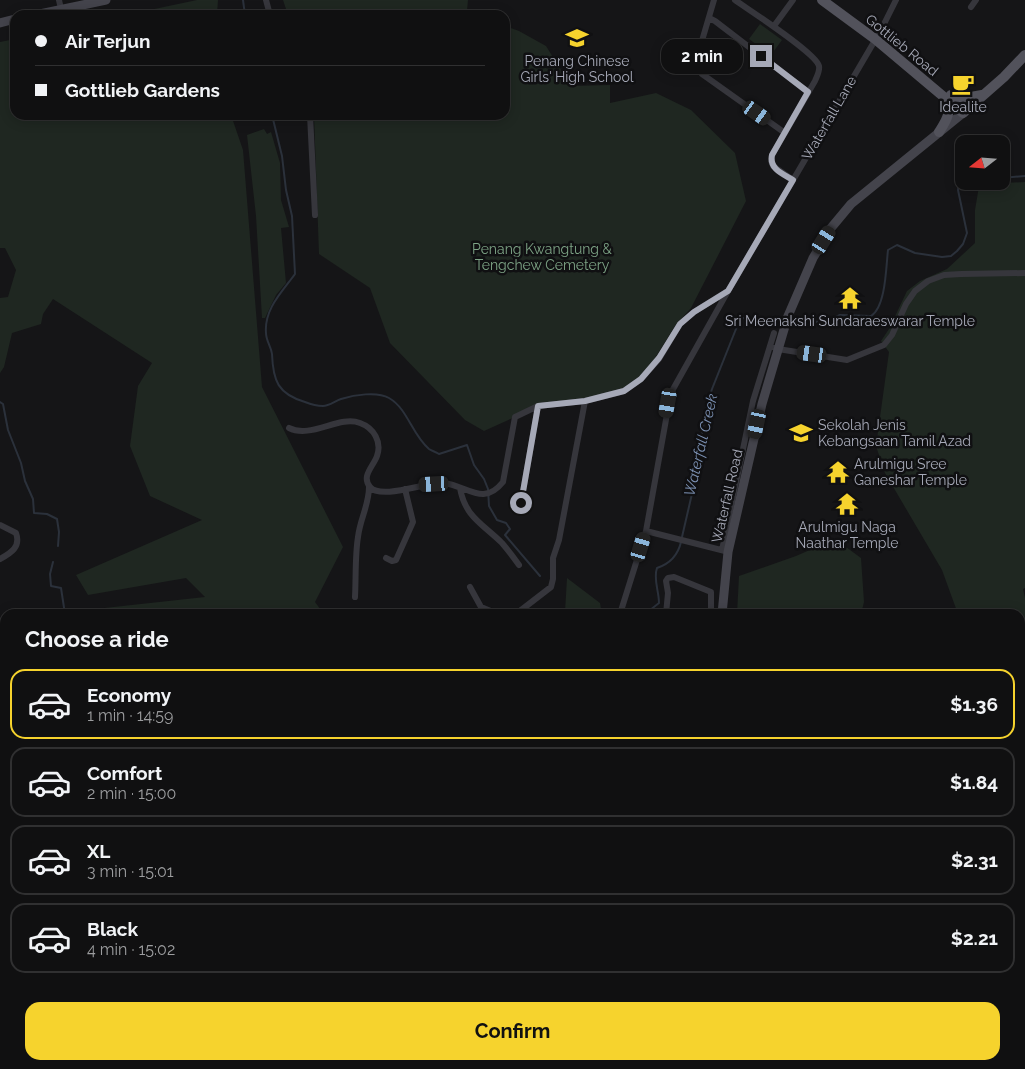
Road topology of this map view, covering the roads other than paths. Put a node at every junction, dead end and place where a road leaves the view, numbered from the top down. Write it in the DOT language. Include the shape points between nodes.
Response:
graph roads {
  1 [pos="106,0"];
  2 [pos="714,0"];
  3 [pos="735,0"];
  4 [pos="793,0"];
  5 [pos="822,0"];
  6 [pos="833,0"];
  7 [pos="896,0"];
  8 [pos="976,0"];
  9 [pos="60,4"];
  10 [pos="971,7"];
  11 [pos="46,10"];
  12 [pos="709,18"];
  13 [pos="774,26"];
  14 [pos="876,37"];
  15 [pos="1025,55"];
  16 [pos="808,92"];
  17 [pos="940,94"];
  18 [pos="951,95"];
  19 [pos="983,95"];
  20 [pos="965,110"];
  21 [pos="310,120"];
  22 [pos="785,132"];
  23 [pos="939,132"];
  24 [pos="793,180"];
  25 [pos="315,215"];
  26 [pos="1025,273"];
  27 [pos="728,291"];
  28 [pos="774,333"];
  29 [pos="774,348"];
  30 [pos="585,401"];
  31 [pos="538,406"];
  32 [pos="289,428"];
  33 [pos="369,486"];
  34 [pos="460,488"];
  35 [pos="405,489"];
  36 [pos="378,492"];
  37 [pos="369,500"];
  38 [pos="521,503"];
  39 [pos="0,524"];
  40 [pos="646,530"];
  41 [pos="725,551"];
  42 [pos="386,558"];
  43 [pos="0,559"];
  44 [pos="519,565"];
  45 [pos="470,587"];
  46 [pos="355,597"];
  47 [pos="488,609"];
  48 [pos="522,609"];
  49 [pos="622,609"];
  50 [pos="667,609"];
  51 [pos="711,609"];
  52 [pos="722,609"];
  1 -- 9 [label="street"];
  2 -- 12 [label="street"];
  3 -- 13 [label="street"];
  4 -- 13 [label="street"];
  5 -- 14 [label="main road, Gottlieb Road"];
  6 -- 14 [label="main road, Gottlieb Road"];
  7 -- 14 [label="street, Waterfall Lane"];
  8 -- 10 [label="street"];
  9 -- 11 [label="street"];
  12 -- 16 [label="street"];
  12 -- 22 [label="street" via="696,61 699,72"];
  13 -- 16 [label="street" via="816,60 818,72"];
  14 -- 17 [label="main road, Gottlieb Road"];
  14 -- 18 [label="main road, Gottlieb Road"];
  14 -- 24 [label="street, Waterfall Lane"];
  15 -- 19 [label="main road"];
  16 -- 22 [label="street"];
  17 -- 20 [label="main road, Gottlieb Road"];
  17 -- 23 [label="main road" via="949,112"];
  18 -- 19 [label="main road" via="965,98"];
  18 -- 20 [label="main road, Gottlieb Road"];
  19 -- 20 [label="main road"];
  20 -- 23 [label="street"];
  21 -- 25 [label="street"];
  22 -- 24 [label="street" via="771,161 776,170"];
  23 -- 29 [label="street, Waterfall Road" via="851,204 831,228 813,258"];
  24 -- 27 [label="street, Waterfall Lane"];
  26 -- 29 [label="street" via="944,275 928,281 914,291 884,345 847,360"];
  27 -- 30 [label="street" via="680,324 659,358 641,379 624,391"];
  27 -- 40 [label="street, Waterfall Lane" via="672,391"];
  28 -- 29 [label="street"];
  29 -- 41 [label="street, Waterfall Road"];
  30 -- 31 [label="street"];
  30 -- 48 [label="street" via="553,558 554,579 551,587"];
  31 -- 34 [label="street" via="515,417 503,482 497,489 487,494 474,494"];
  31 -- 38 [label="street"];
  32 -- 33 [label="street" via="306,430 351,421 370,428 377,437 378,449 376,460 368,472"];
  33 -- 36 [label="street"];
  33 -- 37 [label="street"];
  34 -- 35 [label="street" via="424,484"];
  34 -- 44 [label="street" via="468,510"];
  35 -- 36 [label="street"];
  35 -- 42 [label="street" via="413,522 396,560"];
  36 -- 37 [label="street"];
  37 -- 46 [label="street" via="358,537"];
  39 -- 43 [label="street" via="16,533 18,545"];
  40 -- 41 [label="street"];
  40 -- 49 [label="street, Waterfall Lane"];
  41 -- 52 [label="street, Waterfall Road"];
  45 -- 47 [label="street" via="482,606"];
  50 -- 51 [label="street" via="666,584 668,578 674,577 711,593"];
}
